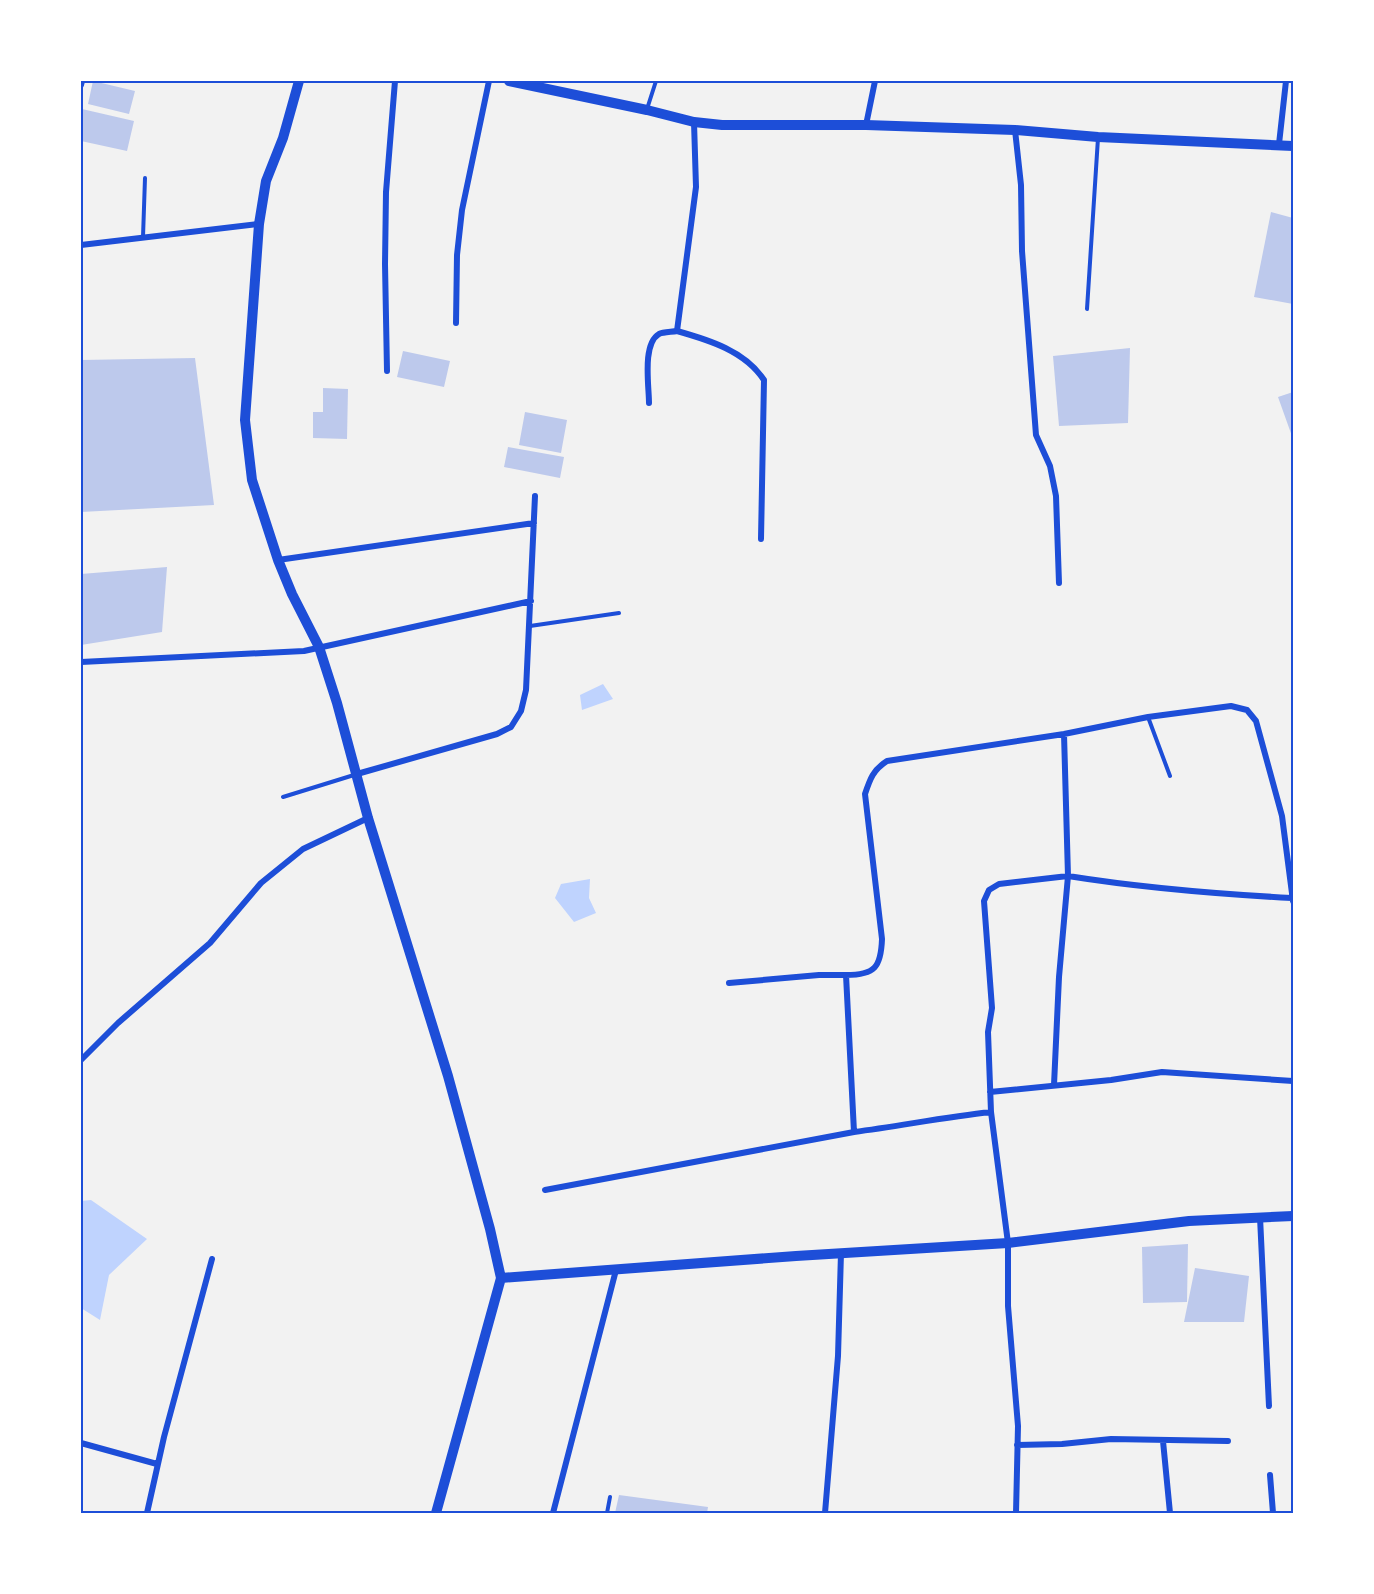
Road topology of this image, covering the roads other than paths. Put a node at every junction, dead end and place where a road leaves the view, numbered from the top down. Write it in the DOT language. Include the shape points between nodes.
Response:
graph roads {
  1 [pos="299,81"];
  2 [pos="395,81"];
  3 [pos="489,81"];
  4 [pos="509,81"];
  5 [pos="656,81"];
  6 [pos="875,81"];
  7 [pos="1286,81"];
  8 [pos="541,84"];
  9 [pos="647,110"];
  10 [pos="694,122"];
  11 [pos="866,125"];
  12 [pos="1015,130"];
  13 [pos="1098,137"];
  14 [pos="1279,144"];
  15 [pos="1293,146"];
  16 [pos="145,178"];
  17 [pos="259,224"];
  18 [pos="143,238"];
  19 [pos="81,245"];
  20 [pos="1087,309"];
  21 [pos="456,323"];
  22 [pos="678,331"];
  23 [pos="387,371"];
  24 [pos="649,403"];
  25 [pos="535,496"];
  26 [pos="534,523"];
  27 [pos="761,538"];
  28 [pos="278,560"];
  29 [pos="1059,583"];
  30 [pos="531,601"];
  31 [pos="619,613"];
  32 [pos="530,626"];
  33 [pos="319,647"];
  34 [pos="81,662"];
  35 [pos="1148,717"];
  36 [pos="1064,734"];
  37 [pos="357,774"];
  38 [pos="1170,776"];
  39 [pos="283,797"];
  40 [pos="368,818"];
  41 [pos="1291,857"];
  42 [pos="1068,876"];
  43 [pos="1293,900"];
  44 [pos="846,975"];
  45 [pos="729,984"];
  46 [pos="81,1060"];
  47 [pos="1293,1081"];
  48 [pos="1054,1085"];
  49 [pos="990,1092"];
  50 [pos="991,1112"];
  51 [pos="854,1132"];
  52 [pos="545,1190"];
  53 [pos="1293,1216"];
  54 [pos="1260,1217"];
  55 [pos="1008,1243"];
  56 [pos="841,1253"];
  57 [pos="212,1259"];
  58 [pos="616,1270"];
  59 [pos="501,1278"];
  60 [pos="1269,1406"];
  61 [pos="1163,1441"];
  62 [pos="1228,1441"];
  63 [pos="81,1443"];
  64 [pos="1017,1445"];
  65 [pos="158,1464"];
  66 [pos="1270,1475"];
  67 [pos="610,1497"];
  68 [pos="147,1513"];
  69 [pos="436,1513"];
  70 [pos="553,1513"];
  71 [pos="607,1513"];
  72 [pos="825,1513"];
  73 [pos="1016,1513"];
  74 [pos="1170,1513"];
  75 [pos="1273,1513"];
  1 -- 17 [label="street" via="284,138 267,181"];
  2 -- 23 [label="street" via="386,192"];
  3 -- 21 [label="street" via="462,210"];
  4 -- 8 [label="street"];
  5 -- 9 [label="lane"];
  6 -- 11 [label="street"];
  7 -- 14 [label="street"];
  8 -- 9 [label="street"];
  9 -- 10 [label="street"];
  10 -- 11 [label="street"];
  10 -- 22 [label="street" via="696,187"];
  11 -- 12 [label="street"];
  12 -- 13 [label="street"];
  12 -- 29 [label="street" via="1036,435 1050,466 1056,496"];
  13 -- 14 [label="street"];
  13 -- 20 [label="lane"];
  14 -- 15 [label="street"];
  16 -- 18 [label="lane"];
  17 -- 18 [label="street"];
  17 -- 28 [label="street" via="245,420 252,480"];
  18 -- 19 [label="street"];
  22 -- 24 [label="street" via="659,334 650,344"];
  22 -- 27 [label="street" via="706,339 746,359 764,380"];
  25 -- 26 [label="street"];
  26 -- 28 [label="street"];
  26 -- 30 [label="street"];
  28 -- 33 [label="street"];
  30 -- 32 [label="street"];
  30 -- 33 [label="street"];
  31 -- 32 [label="lane"];
  32 -- 37 [label="street" via="526,690 511,727"];
  33 -- 34 [label="street" via="304,651"];
  33 -- 37 [label="street"];
  35 -- 36 [label="street"];
  35 -- 38 [label="lane"];
  35 -- 41 [label="street" via="1231,706 1247,710 1256,721"];
  36 -- 42 [label="street"];
  36 -- 44 [label="street" via="887,762 876,768 865,794 881,957 874,969 861,975"];
  37 -- 39 [label="lane"];
  37 -- 40 [label="street"];
  40 -- 46 [label="street" via="303,849 261,883 210,943"];
  40 -- 59 [label="street" via="448,1076"];
  41 -- 43 [label="street"];
  42 -- 43 [label="street"];
  42 -- 48 [label="street"];
  42 -- 49 [label="street" via="999,884 989,890 984,902 992,1008 988,1032"];
  44 -- 45 [label="street"];
  44 -- 51 [label="street"];
  47 -- 48 [label="street" via="1162,1072"];
  48 -- 49 [label="street"];
  49 -- 50 [label="street"];
  50 -- 51 [label="street"];
  50 -- 55 [label="street"];
  51 -- 52 [label="street"];
  53 -- 54 [label="street"];
  54 -- 55 [label="street" via="1189,1221"];
  54 -- 60 [label="street"];
  55 -- 56 [label="street"];
  55 -- 64 [label="street"];
  56 -- 58 [label="street"];
  56 -- 72 [label="street" via="838,1356"];
  57 -- 65 [label="street"];
  58 -- 59 [label="street"];
  58 -- 70 [label="street"];
  59 -- 69 [label="street"];
  61 -- 62 [label="street"];
  61 -- 64 [label="street" via="1111,1439"];
  61 -- 74 [label="street"];
  63 -- 65 [label="street"];
  64 -- 73 [label="street"];
  65 -- 68 [label="street"];
  66 -- 75 [label="street"];
  67 -- 71 [label="lane"];
}
